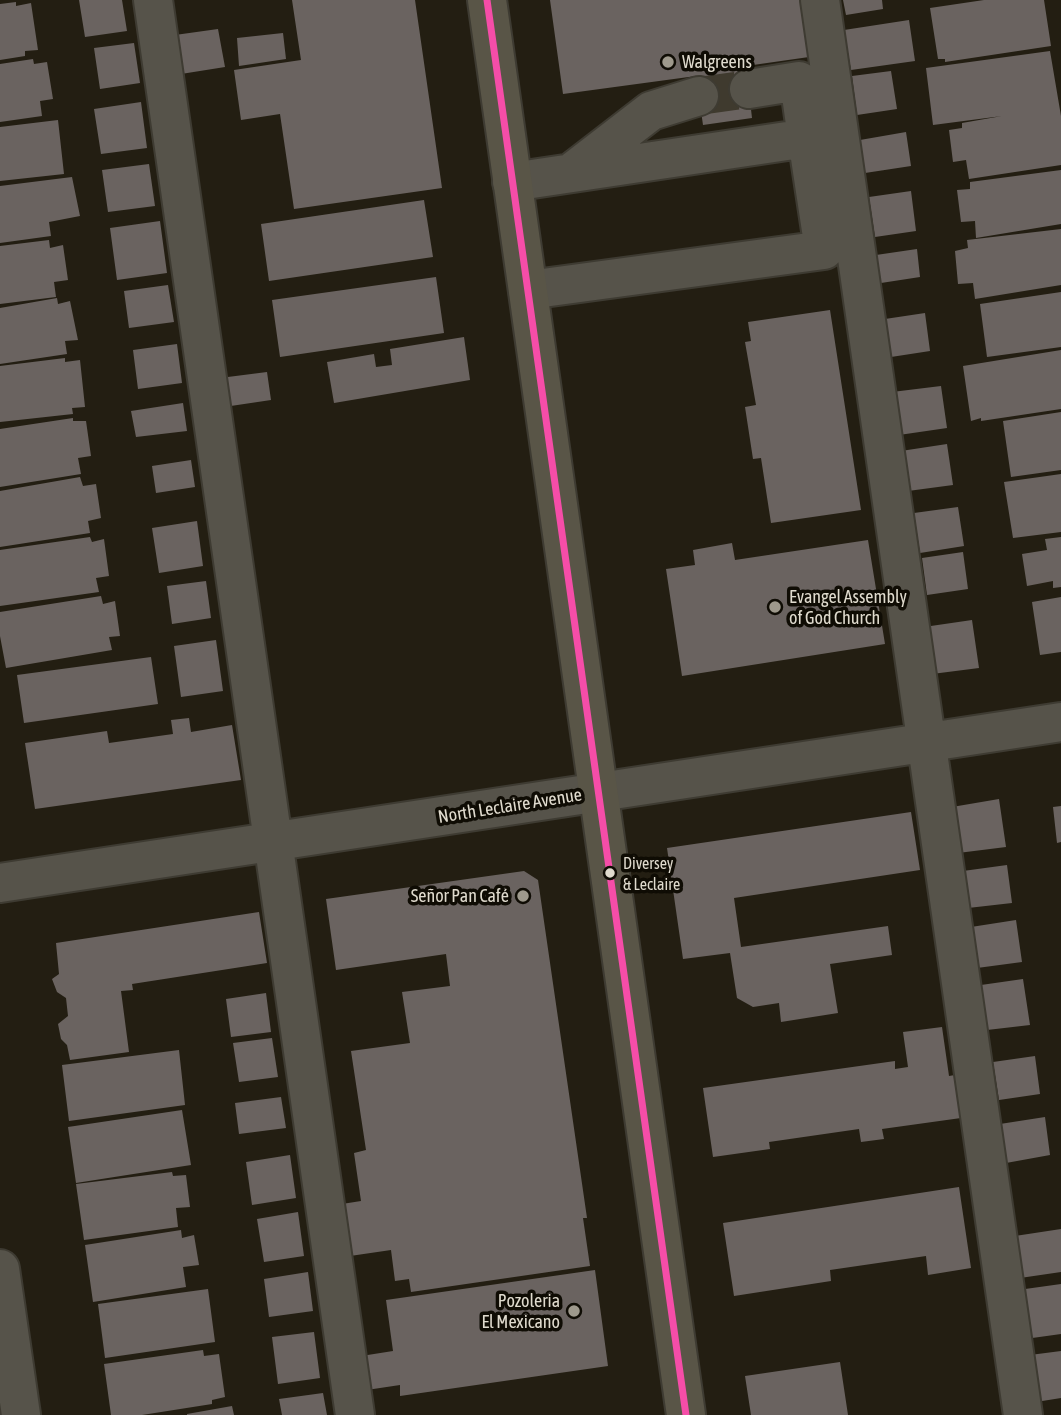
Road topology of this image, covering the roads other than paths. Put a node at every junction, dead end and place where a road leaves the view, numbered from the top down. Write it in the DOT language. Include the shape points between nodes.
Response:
graph roads {
  1 [pos="153,0"];
  2 [pos="487,0"];
  3 [pos="820,0"];
  4 [pos="749,89"];
  5 [pos="699,96"];
  6 [pos="807,138"];
  7 [pos="570,173"];
  8 [pos="512,182"];
  9 [pos="528,290"];
  10 [pos="1061,722"];
  11 [pos="928,743"];
  12 [pos="598,793"];
  13 [pos="273,842"];
  14 [pos="0,883"];
  15 [pos="0,1269"];
  16 [pos="21,1415"];
  17 [pos="355,1415"];
  18 [pos="686,1415"];
  19 [pos="1023,1415"];
  1 -- 13 [label="street"];
  2 -- 8 [label="main road"];
  3 -- 11 [label="street"];
  4 -- 6 [label="street" via="799,81"];
  5 -- 7 [label="street" via="651,111"];
  6 -- 7 [label="street"];
  6 -- 9 [label="street" via="824,250"];
  7 -- 8 [label="street"];
  8 -- 9 [label="main road"];
  9 -- 12 [label="main road"];
  10 -- 11 [label="street, North Leclaire Avenue"];
  11 -- 12 [label="street, North Leclaire Avenue"];
  11 -- 19 [label="street"];
  12 -- 13 [label="street, North Leclaire Avenue"];
  12 -- 18 [label="main road"];
  13 -- 14 [label="street, North Leclaire Avenue"];
  13 -- 17 [label="street"];
  15 -- 16 [label="street"];
}
